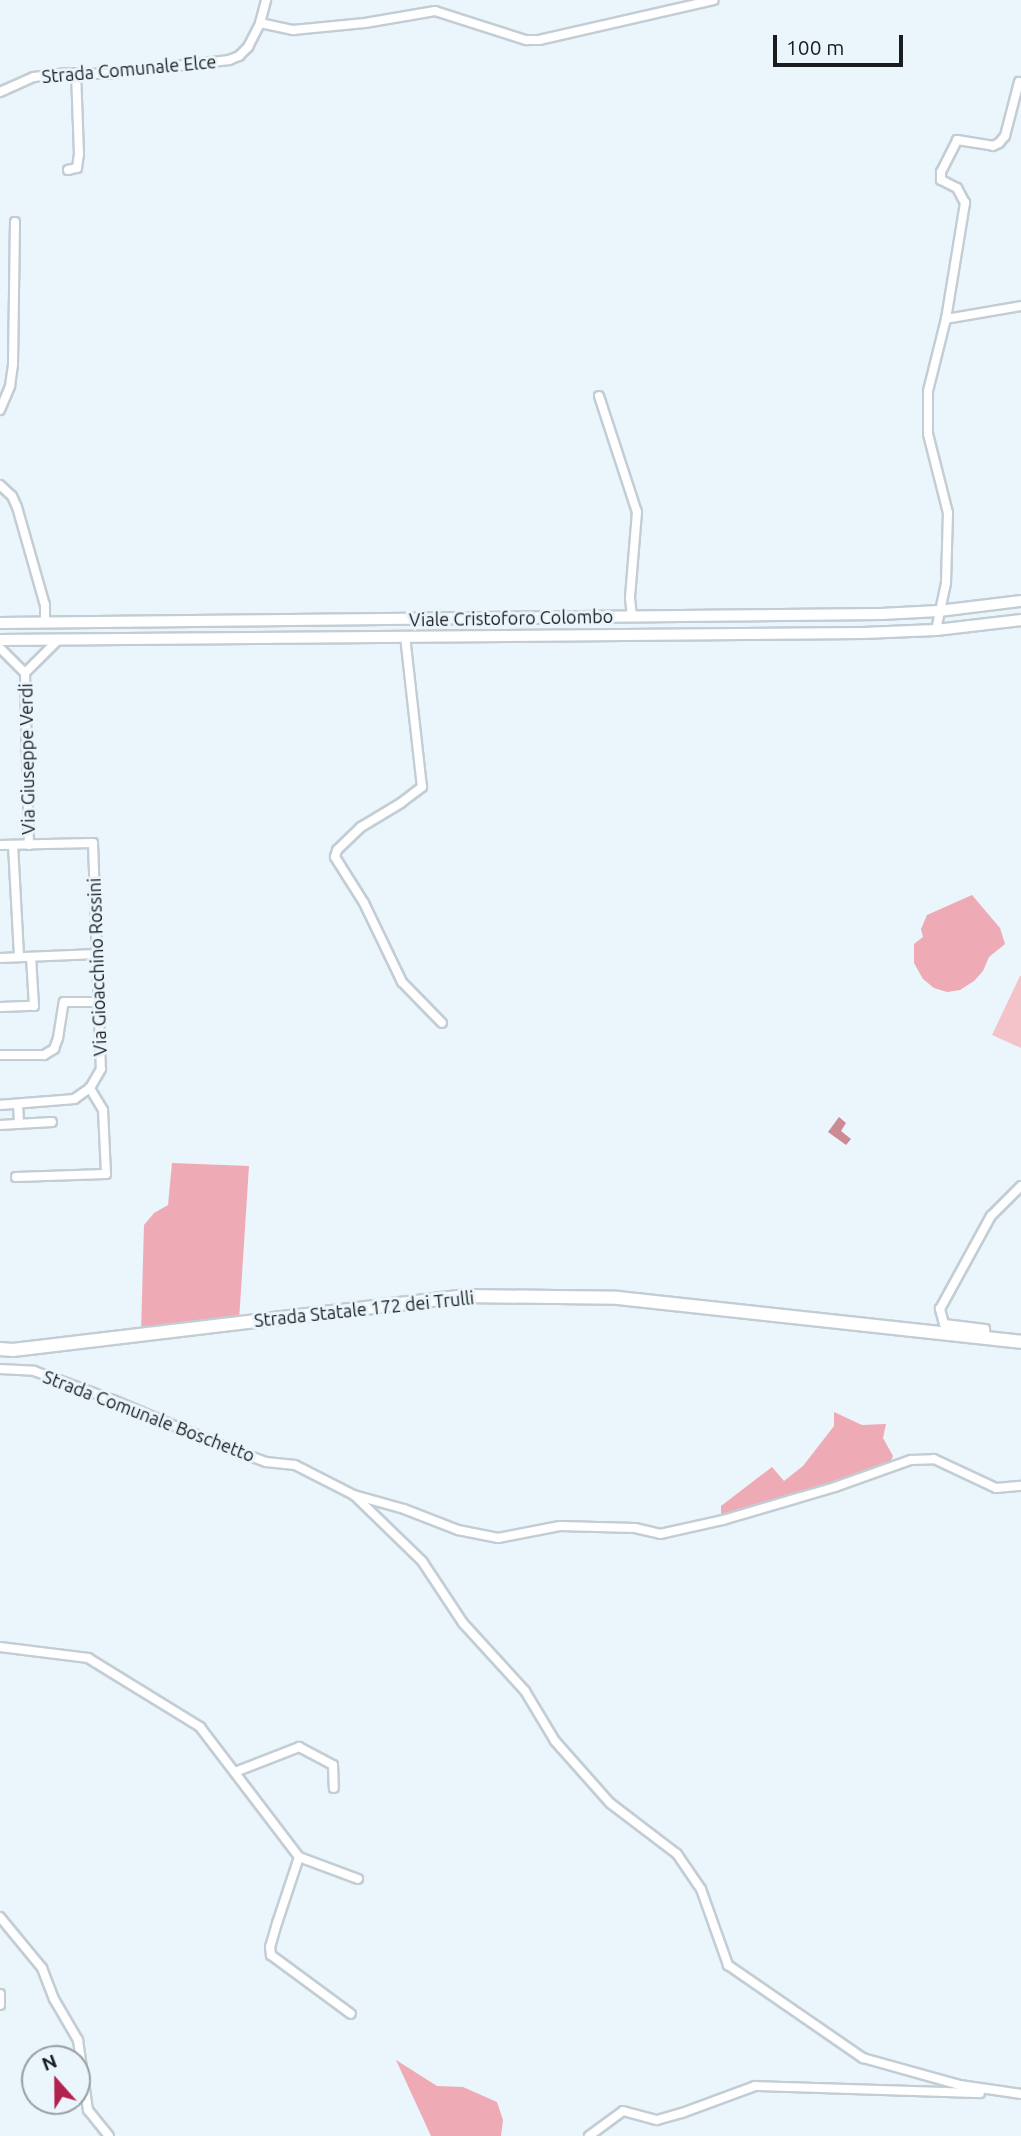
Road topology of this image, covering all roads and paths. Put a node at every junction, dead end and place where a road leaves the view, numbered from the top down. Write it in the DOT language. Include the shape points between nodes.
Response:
graph roads {
  1 [pos="266,0"];
  2 [pos="713,0"];
  3 [pos="260,23"];
  4 [pos="76,73"];
  5 [pos="1018,82"];
  6 [pos="0,92"];
  7 [pos="68,170"];
  8 [pos="15,222"];
  9 [pos="1021,306"];
  10 [pos="946,319"];
  11 [pos="599,396"];
  12 [pos="0,410"];
  13 [pos="0,485"];
  14 [pos="1021,601"];
  15 [pos="939,611"];
  16 [pos="632,617"];
  17 [pos="329,620"];
  18 [pos="1021,620"];
  19 [pos="45,623"];
  20 [pos="0,624"];
  21 [pos="936,630"];
  22 [pos="405,636"];
  23 [pos="329,637"];
  24 [pos="59,639"];
  25 [pos="0,640"];
  26 [pos="0,648"];
  27 [pos="25,673"];
  28 [pos="93,843"];
  29 [pos="0,845"];
  30 [pos="13,845"];
  31 [pos="29,845"];
  32 [pos="97,954"];
  33 [pos="19,957"];
  34 [pos="32,957"];
  35 [pos="0,958"];
  36 [pos="99,1002"];
  37 [pos="0,1007"];
  38 [pos="442,1023"];
  39 [pos="0,1055"];
  40 [pos="90,1088"];
  41 [pos="18,1104"];
  42 [pos="0,1105"];
  43 [pos="52,1122"];
  44 [pos="19,1124"];
  45 [pos="0,1125"];
  46 [pos="16,1177"];
  47 [pos="1021,1186"];
  48 [pos="986,1339"];
  49 [pos="1021,1342"];
  50 [pos="4,1348"];
  51 [pos="0,1369"];
  52 [pos="1021,1486"];
  53 [pos="354,1495"];
  54 [pos="0,1647"];
  55 [pos="235,1772"];
  56 [pos="334,1788"];
  57 [pos="299,1857"];
  58 [pos="358,1879"];
  59 [pos="0,1917"];
  60 [pos="0,1994"];
  61 [pos="0,2004"];
  62 [pos="351,2014"];
  63 [pos="1020,2094"];
  64 [pos="109,2136"];
  65 [pos="589,2136"];
  1 -- 3 [label="street, Strada Comunale Elce"];
  2 -- 3 [label="street" via="539,40 521,39 435,11 293,30"];
  3 -- 4 [label="street, Strada Comunale Elce" via="248,47 229,60 107,74"];
  4 -- 6 [label="street, Strada Comunale Elce" via="34,77"];
  4 -- 7 [label="street" via="79,154 77,168"];
  5 -- 10 [label="street" via="1005,136 999,143 985,145 957,140 941,172 941,180 965,198"];
  8 -- 12 [label="street" via="13,363"];
  9 -- 10 [label="street"];
  10 -- 15 [label="street" via="928,391 928,435 948,513 946,583"];
  11 -- 16 [label="street" via="637,512"];
  13 -- 19 [label="street" via="17,507"];
  14 -- 15 [label="main road, Viale Cristoforo Colombo"];
  15 -- 16 [label="main road, Viale Cristoforo Colombo"];
  15 -- 21 [label="street"];
  16 -- 17 [label="main road, Viale Cristoforo Colombo"];
  17 -- 19 [label="main road, Viale Cristoforo Colombo"];
  17 -- 23 [label="street"];
  18 -- 21 [label="main road, Viale Cristoforo Colombo"];
  19 -- 20 [label="main road, Viale Cristoforo Colombo"];
  21 -- 22 [label="main road, Viale Cristoforo Colombo"];
  22 -- 23 [label="main road, Viale Cristoforo Colombo"];
  22 -- 38 [label="street" via="422,787 361,827 335,857 402,982"];
  23 -- 24 [label="main road, Viale Cristoforo Colombo"];
  24 -- 25 [label="main road, Viale Cristoforo Colombo"];
  24 -- 27 [label="street, Via Giuseppe Verdi"];
  26 -- 27 [label="street, Via Giuseppe Verdi"];
  27 -- 31 [label="street, Via Giuseppe Verdi"];
  28 -- 31 [label="street, Via Giuseppe Verdi"];
  28 -- 32 [label="street, Via Gioacchino Rossini"];
  29 -- 30 [label="street, Via Giuseppe Verdi"];
  30 -- 31 [label="street, Via Giuseppe Verdi"];
  30 -- 33 [label="street"];
  32 -- 34 [label="street"];
  32 -- 36 [label="street, Via Gioacchino Rossini"];
  33 -- 34 [label="street"];
  33 -- 35 [label="street"];
  34 -- 37 [label="street" via="34,1006"];
  36 -- 39 [label="street" via="64,1002 54,1049 44,1055"];
  36 -- 40 [label="street, Via Gioacchino Rossini" via="101,1069"];
  40 -- 41 [label="street" via="74,1099"];
  40 -- 46 [label="street" via="103,1110 106,1174"];
  41 -- 42 [label="street"];
  41 -- 44 [label="street"];
  43 -- 44 [label="street"];
  44 -- 45 [label="street"];
  47 -- 48 [label="street" via="992,1216 940,1309 944,1324 985,1329"];
  48 -- 49 [label="main road, Strada Statale 172 dei Trulli"];
  48 -- 50 [label="main road, Strada Statale 172 dei Trulli" via="618,1298 465,1296"];
  51 -- 53 [label="street, Strada Comunale Boschetto" via="34,1371 266,1462 295,1465"];
  52 -- 53 [label="street, Strada Comunale Boschetto" via="996,1488 934,1459 911,1460 810,1494 660,1534 635,1528 561,1526 498,1538 458,1530 404,1508"];
  53 -- 63 [label="street" via="422,1561 463,1623 525,1691 555,1741 610,1803 677,1854 701,1889 728,1965 863,2058 960,2085"];
  54 -- 55 [label="street" via="88,1658 200,1727"];
  55 -- 56 [label="street" via="299,1747 333,1765"];
  55 -- 57 [label="street"];
  57 -- 58 [label="street"];
  57 -- 62 [label="street" via="276,1923 271,1955"];
  59 -- 64 [label="street" via="42,1968 78,2040 88,2110"];
  60 -- 61 [label="street"];
  63 -- 65 [label="street" via="755,2086 657,2120 623,2111"];
}
